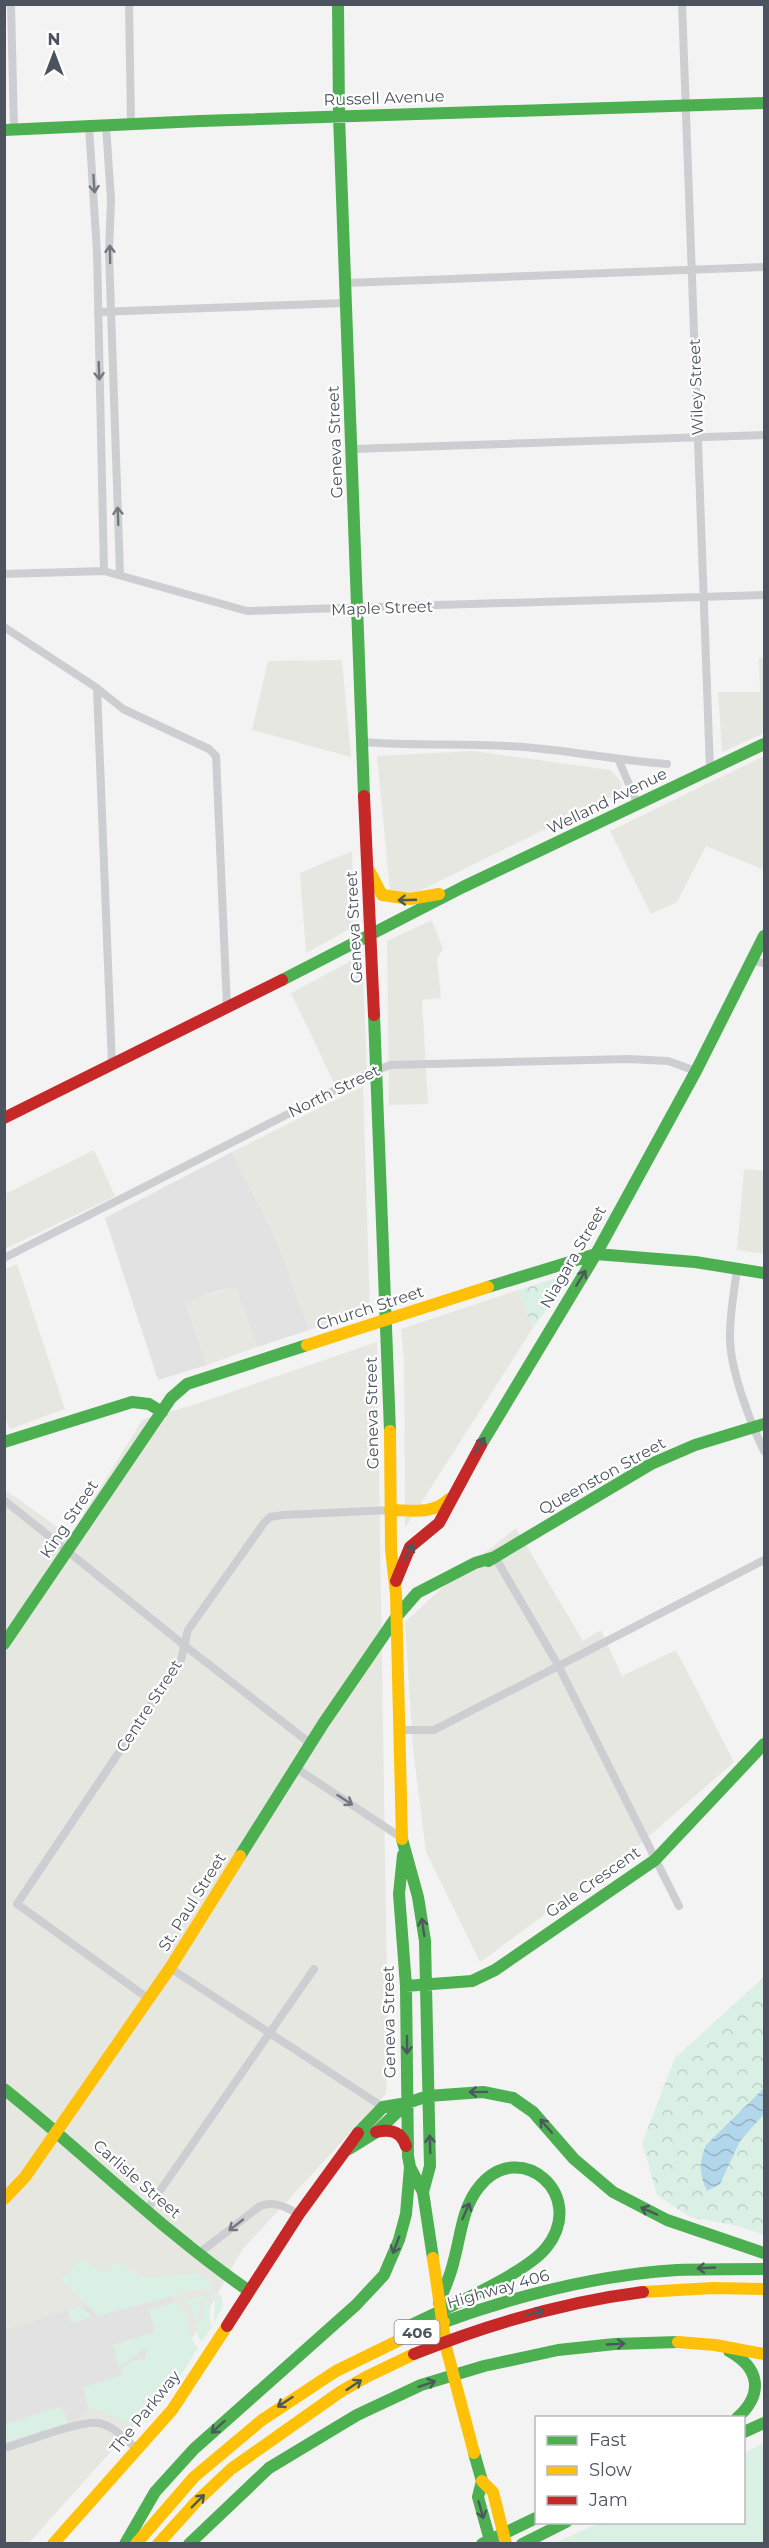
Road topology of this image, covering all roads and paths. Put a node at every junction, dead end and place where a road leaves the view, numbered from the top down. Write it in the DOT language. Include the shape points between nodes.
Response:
graph roads {
  1 [pos="11,4"];
  2 [pos="129,4"];
  3 [pos="338,4"];
  4 [pos="682,4"];
  5 [pos="765,103"];
  6 [pos="686,104"];
  7 [pos="339,116"];
  8 [pos="132,124"];
  9 [pos="106,125"];
  10 [pos="90,126"];
  11 [pos="9,130"];
  12 [pos="765,267"];
  13 [pos="692,269"];
  14 [pos="346,283"];
  15 [pos="346,303"];
  16 [pos="98,312"];
  17 [pos="112,312"];
  18 [pos="765,435"];
  19 [pos="698,437"];
  20 [pos="353,449"];
  21 [pos="104,571"];
  22 [pos="4,574"];
  23 [pos="120,574"];
  24 [pos="765,595"];
  25 [pos="704,596"];
  26 [pos="357,609"];
  27 [pos="4,627"];
  28 [pos="97,688"];
  29 [pos="363,742"];
  30 [pos="765,744"];
  31 [pos="620,761"];
  32 [pos="667,764"];
  33 [pos="710,770"];
  34 [pos="638,805"];
  35 [pos="367,866"];
  36 [pos="463,887"];
  37 [pos="371,936"];
  38 [pos="765,936"];
  39 [pos="758,962"];
  40 [pos="227,1007"];
  41 [pos="111,1065"];
  42 [pos="377,1069"];
  43 [pos="696,1071"];
  44 [pos="4,1118"];
  45 [pos="596,1254"];
  46 [pos="4,1258"];
  47 [pos="736,1270"];
  48 [pos="765,1273"];
  49 [pos="386,1320"];
  50 [pos="162,1412"];
  51 [pos="759,1426"];
  52 [pos="4,1442"];
  53 [pos="765,1451"];
  54 [pos="451,1496"];
  55 [pos="4,1500"];
  56 [pos="390,1510"];
  57 [pos="67,1551"];
  58 [pos="495,1557"];
  59 [pos="765,1560"];
  60 [pos="396,1583"];
  61 [pos="397,1616"];
  62 [pos="4,1644"];
  63 [pos="184,1645"];
  64 [pos="558,1665"];
  65 [pos="398,1730"];
  66 [pos="311,1744"];
  67 [pos="765,1744"];
  68 [pos="296,1768"];
  69 [pos="403,1843"];
  70 [pos="655,1860"];
  71 [pos="679,1906"];
  72 [pos="170,1968"];
  73 [pos="314,1969"];
  74 [pos="428,1985"];
  75 [pos="406,1986"];
  76 [pos="149,1999"];
  77 [pos="270,2033"];
  78 [pos="4,2089"];
  79 [pos="428,2096"];
  80 [pos="407,2103"];
  81 [pos="383,2107"];
  82 [pos="57,2132"];
  83 [pos="375,2133"];
  84 [pos="344,2152"];
  85 [pos="409,2162"];
  86 [pos="423,2192"];
  87 [pos="4,2199"];
  88 [pos="146,2211"];
  89 [pos="299,2214"];
  90 [pos="765,2253"];
  91 [pos="198,2254"];
  92 [pos="765,2269"];
  93 [pos="765,2289"];
  94 [pos="249,2291"];
  95 [pos="438,2302"];
  96 [pos="715,2345"];
  97 [pos="765,2354"];
  98 [pos="316,2382"];
  99 [pos="739,2416"];
  100 [pos="765,2422"];
  101 [pos="745,2432"];
  102 [pos="4,2448"];
  103 [pos="137,2449"];
  104 [pos="482,2481"];
  105 [pos="535,2519"];
  106 [pos="565,2524"];
  107 [pos="505,2538"];
  108 [pos="488,2542"];
  109 [pos="52,2544"];
  110 [pos="125,2544"];
  111 [pos="136,2544"];
  112 [pos="158,2544"];
  113 [pos="189,2544"];
  114 [pos="522,2544"];
  1 -- 11 [label="street"];
  2 -- 8 [label="street"];
  3 -- 7 [label="main road, Geneva Street"];
  4 -- 6 [label="street, Wiley Street"];
  5 -- 6 [label="main road, Russell Avenue"];
  6 -- 7 [label="main road, Russell Avenue"];
  6 -- 13 [label="street, Wiley Street"];
  7 -- 8 [label="main road, Russell Avenue"];
  7 -- 14 [label="main road, Geneva Street"];
  8 -- 9 [label="main road, Russell Avenue"];
  9 -- 10 [label="main road, Russell Avenue"];
  17 -- 9 [label="street, one-way"];
  10 -- 11 [label="main road, Russell Avenue"];
  10 -- 16 [label="street, one-way"];
  12 -- 13 [label="street"];
  13 -- 14 [label="street"];
  13 -- 19 [label="street, Wiley Street"];
  14 -- 15 [label="main road, Geneva Street"];
  15 -- 17 [label="street"];
  15 -- 20 [label="main road, Geneva Street"];
  16 -- 17 [label="street"];
  16 -- 21 [label="street, one-way"];
  23 -- 17 [label="street, one-way"];
  18 -- 19 [label="street"];
  19 -- 20 [label="street"];
  19 -- 25 [label="street, Wiley Street"];
  20 -- 26 [label="main road, Geneva Street"];
  21 -- 22 [label="street, Maple Street"];
  21 -- 23 [label="street, Maple Street"];
  23 -- 26 [label="street, Maple Street" via="247,611"];
  24 -- 25 [label="street, Maple Street"];
  25 -- 26 [label="street, Maple Street"];
  25 -- 33 [label="street, Wiley Street"];
  26 -- 29 [label="main road, Geneva Street"];
  27 -- 28 [label="street"];
  28 -- 40 [label="street" via="123,709 209,749 216,756"];
  28 -- 41 [label="street"];
  29 -- 31 [label="street" via="533,748"];
  29 -- 35 [label="main road, Geneva Street"];
  30 -- 33 [label="main road, Welland Avenue"];
  31 -- 32 [label="street"];
  31 -- 34 [label="street"];
  33 -- 34 [label="main road, Welland Avenue"];
  34 -- 36 [label="main road, Welland Avenue"];
  36 -- 35 [label="main road, one-way" via="422,899 396,900 382,895"];
  35 -- 37 [label="main road, Geneva Street"];
  36 -- 37 [label="main road"];
  37 -- 40 [label="main road"];
  37 -- 42 [label="main road, Geneva Street"];
  38 -- 39 [label="main road, Niagara Street"];
  39 -- 43 [label="main road, Niagara Street"];
  40 -- 41 [label="main road"];
  41 -- 44 [label="main road"];
  42 -- 43 [label="street, North Street" via="390,1065 628,1059 668,1061"];
  42 -- 46 [label="street, North Street"];
  42 -- 49 [label="main road, Geneva Street"];
  43 -- 45 [label="main road, Niagara Street"];
  45 -- 47 [label="main road, Church Street" via="695,1262"];
  45 -- 49 [label="main road, Church Street"];
  54 -- 45 [label="main road, Niagara Street, one-way"];
  47 -- 48 [label="main road, Church Street"];
  47 -- 51 [label="street" via="729,1336 733,1359"];
  49 -- 50 [label="main road, Church Street" via="187,1384"];
  49 -- 56 [label="main road, Geneva Street"];
  50 -- 52 [label="main road" via="140,1401 132,1402"];
  50 -- 57 [label="main road, King Street"];
  51 -- 53 [label="street"];
  51 -- 58 [label="main road, Queenston Street" via="695,1444 651,1464"];
  54 -- 56 [label="main road" via="446,1503 430,1510"];
  60 -- 54 [label="main road, Niagara Street, one-way" via="410,1546 439,1523"];
  55 -- 57 [label="street"];
  56 -- 60 [label="main road, Geneva Street"];
  56 -- 63 [label="street, Centre Street" via="270,1517 188,1630"];
  57 -- 62 [label="main road, King Street"];
  57 -- 63 [label="street"];
  58 -- 61 [label="main road, Queenston Street"];
  58 -- 64 [label="street"];
  59 -- 64 [label="street"];
  60 -- 61 [label="main road, Geneva Street"];
  61 -- 65 [label="main road, Geneva Street"];
  61 -- 66 [label="main road, St. Paul Street"];
  63 -- 66 [label="street"];
  63 -- 76 [label="street, Centre Street" via="181,1660 17,1904"];
  64 -- 65 [label="street" via="434,1730"];
  64 -- 70 [label="street"];
  65 -- 69 [label="main road, Geneva Street"];
  66 -- 68 [label="main road, St. Paul Street"];
  67 -- 70 [label="main road, Gale Crescent"];
  68 -- 69 [label="street, one-way"];
  68 -- 72 [label="main road, St. Paul Street"];
  74 -- 69 [label="main road, Geneva Street, one-way" via="418,1897"];
  69 -- 75 [label="main road, Geneva Street" via="399,1894"];
  70 -- 71 [label="street"];
  70 -- 74 [label="main road, Gale Crescent" via="495,1970 472,1981"];
  72 -- 76 [label="main road, St. Paul Street"];
  72 -- 77 [label="street"];
  73 -- 77 [label="street"];
  74 -- 75 [label="main road, Gale Crescent"];
  74 -- 79 [label="main road, Geneva Street"];
  75 -- 80 [label="main road, Geneva Street, one-way"];
  76 -- 82 [label="main road, St. Paul Street"];
  77 -- 81 [label="street"];
  77 -- 88 [label="street"];
  78 -- 82 [label="main road, Carlisle Street"];
  79 -- 80 [label="main road"];
  86 -- 79 [label="main road, Geneva Street, one-way" via="430,2166"];
  90 -- 79 [label="main road, one-way" via="684,2226 627,2201 597,2180 525,2104 514,2098 487,2092"];
  80 -- 81 [label="main road"];
  80 -- 83 [label="main road"];
  80 -- 85 [label="main road, Geneva Street"];
  81 -- 84 [label="main road, The Parkway"];
  82 -- 87 [label="main road, St. Paul Street"];
  82 -- 88 [label="main road, Carlisle Street"];
  83 -- 84 [label="main road"];
  83 -- 85 [label="main road" via="388,2129 400,2134"];
  84 -- 89 [label="main road, The Parkway"];
  85 -- 86 [label="main road, Geneva Street"];
  85 -- 110 [label="main road, one-way" via="406,2214 384,2275 356,2305 194,2449 155,2492"];
  86 -- 95 [label="main road, Geneva Street"];
  88 -- 91 [label="main road, Carlisle Street"];
  89 -- 91 [label="street, one-way" via="279,2205 260,2206"];
  89 -- 94 [label="main road, The Parkway"];
  91 -- 94 [label="main road, Carlisle Street"];
  92 -- 98 [label="main road, Highway 406 / 406, one-way" via="657,2270 605,2277 516,2298 424,2329 356,2358"];
  112 -- 93 [label="main road, Highway 406 / 406, one-way" via="221,2477 364,2378 417,2353 478,2330 598,2298 733,2287"];
  94 -- 103 [label="main road, The Parkway" via="172,2410"];
  95 -- 98 [label="main road, one-way" via="453,2267 460,2224 474,2192 489,2175 511,2168 525,2170 553,2187 558,2223 544,2250"];
  95 -- 104 [label="main road, Geneva Street"];
  96 -- 97 [label="main road"];
  96 -- 99 [label="main road" via="741,2356 753,2372 754,2395"];
  113 -- 96 [label="main road, one-way" via="269,2468 357,2415 421,2385 558,2350 615,2344"];
  98 -- 111 [label="main road, Highway 406 / 406, one-way" via="274,2409 191,2478"];
  100 -- 101 [label="main road"];
  102 -- 103 [label="street" via="99,2423"];
  103 -- 109 [label="main road, The Parkway"];
  104 -- 107 [label="main road, Geneva Street" via="493,2492"];
  104 -- 108 [label="main road, Geneva Street, one-way" via="478,2497"];
  105 -- 107 [label="main road"];
  106 -- 114 [label="main road"];
  107 -- 108 [label="main road"];
}
